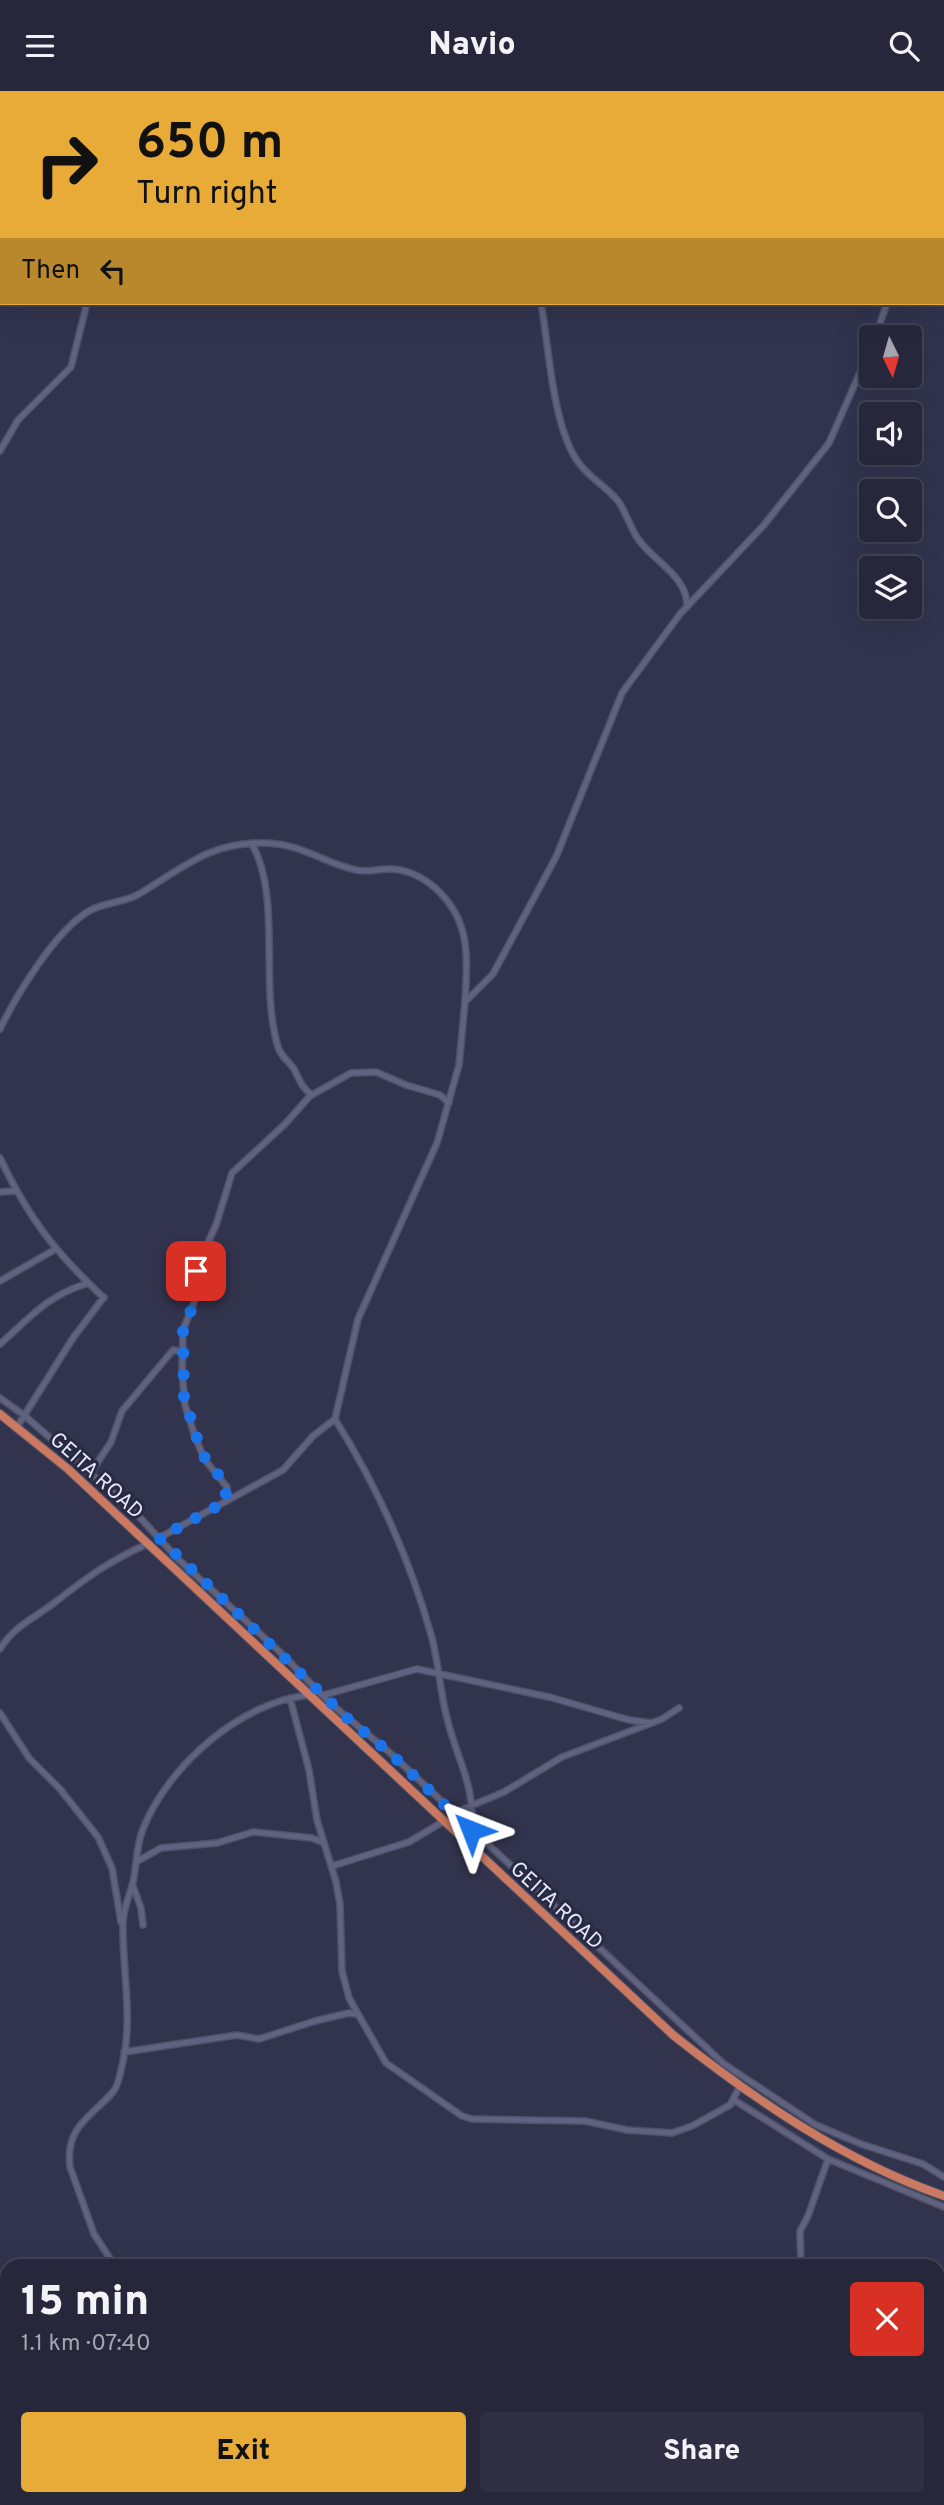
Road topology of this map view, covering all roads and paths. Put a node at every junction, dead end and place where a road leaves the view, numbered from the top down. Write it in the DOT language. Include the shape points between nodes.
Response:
graph roads {
  1 [pos="86,305"];
  2 [pos="541,305"];
  3 [pos="886,305"];
  4 [pos="879,325"];
  5 [pos="859,375"];
  6 [pos="0,451"];
  7 [pos="687,607"];
  8 [pos="252,844"];
  9 [pos="465,1002"];
  10 [pos="0,1029"];
  11 [pos="312,1095"];
  12 [pos="449,1103"];
  13 [pos="0,1159"];
  14 [pos="15,1191"];
  15 [pos="0,1192"];
  16 [pos="54,1250"];
  17 [pos="0,1281"];
  18 [pos="88,1283"];
  19 [pos="0,1344"];
  20 [pos="183,1352"];
  21 [pos="0,1398"];
  22 [pos="0,1416"];
  23 [pos="25,1416"];
  24 [pos="335,1419"];
  25 [pos="17,1427"];
  26 [pos="90,1474"];
  27 [pos="227,1501"];
  28 [pos="159,1538"];
  29 [pos="147,1544"];
  30 [pos="0,1649"];
  31 [pos="439,1673"];
  32 [pos="310,1695"];
  33 [pos="324,1695"];
  34 [pos="290,1698"];
  35 [pos="679,1708"];
  36 [pos="0,1713"];
  37 [pos="652,1723"];
  38 [pos="473,1805"];
  39 [pos="454,1812"];
  40 [pos="443,1821"];
  41 [pos="471,1830"];
  42 [pos="322,1842"];
  43 [pos="136,1862"];
  44 [pos="332,1865"];
  45 [pos="133,1883"];
  46 [pos="122,1925"];
  47 [pos="143,1925"];
  48 [pos="357,2014"];
  49 [pos="124,2052"];
  50 [pos="740,2086"];
  51 [pos="734,2100"];
  52 [pos="828,2159"];
  53 [pos="944,2177"];
  54 [pos="944,2196"];
  55 [pos="944,2207"];
  56 [pos="110,2259"];
  57 [pos="801,2259"];
  1 -- 6 [label="street" via="71,367 18,420"];
  2 -- 7 [label="street" via="567,443 584,471 619,502 639,542 673,574"];
  3 -- 4 [label="street"];
  5 -- 7 [label="street" via="829,443 764,525"];
  7 -- 9 [label="street" via="622,693 556,857 493,974"];
  8 -- 9 [label="street" via="294,847 358,871 393,869 426,878 446,899 463,933"];
  8 -- 10 [label="street" via="198,856 138,895 86,913 46,955"];
  8 -- 11 [label="street" via="267,903 267,976 275,1036 299,1084"];
  9 -- 12 [label="street" via="462,1044"];
  11 -- 12 [label="street" via="351,1073 376,1072 440,1095"];
  11 -- 20 [label="street" via="232,1174 197,1266 201,1286 183,1330"];
  12 -- 24 [label="street" via="433,1152 358,1319"];
  13 -- 14 [label="street"];
  14 -- 15 [label="street"];
  14 -- 16 [label="street"];
  16 -- 17 [label="street"];
  16 -- 18 [label="street"];
  18 -- 19 [label="street" via="36,1308"];
  18 -- 23 [label="street" via="104,1298"];
  20 -- 26 [label="street" via="173,1350 122,1411 111,1442"];
  20 -- 27 [label="street" via="188,1413 202,1454 227,1487"];
  21 -- 23 [label="street"];
  22 -- 25 [label="highway, GEITA ROAD"];
  23 -- 25 [label="street"];
  23 -- 26 [label="street"];
  24 -- 27 [label="street" via="283,1470"];
  24 -- 31 [label="street" via="402,1542"];
  25 -- 29 [label="highway, GEITA ROAD"];
  26 -- 28 [label="street"];
  27 -- 28 [label="street"];
  28 -- 33 [label="street"];
  29 -- 30 [label="street" via="85,1577 21,1623"];
  29 -- 32 [label="highway, GEITA ROAD"];
  31 -- 33 [label="street" via="417,1668"];
  31 -- 37 [label="street"];
  31 -- 38 [label="street" via="443,1706"];
  32 -- 34 [label="street"];
  32 -- 40 [label="highway, GEITA ROAD"];
  33 -- 39 [label="street"];
  34 -- 42 [label="street"];
  34 -- 43 [label="street" via="255,1710 184,1763 153,1807"];
  35 -- 37 [label="street"];
  36 -- 46 [label="street" via="29,1758 98,1836 112,1868"];
  37 -- 38 [label="street" via="562,1757"];
  38 -- 39 [label="street"];
  38 -- 41 [label="street"];
  39 -- 41 [label="street"];
  40 -- 44 [label="street" via="409,1842"];
  40 -- 50 [label="highway, GEITA ROAD" via="673,2035"];
  41 -- 53 [label="street" via="724,2064 816,2125 923,2164"];
  42 -- 43 [label="street" via="253,1832 217,1843 161,1848"];
  42 -- 44 [label="street"];
  43 -- 45 [label="street"];
  44 -- 48 [label="street" via="340,1905 345,1988"];
  45 -- 46 [label="street"];
  45 -- 47 [label="street"];
  46 -- 49 [label="street" via="126,1955"];
  48 -- 49 [label="street" via="315,2021 259,2039 237,2035"];
  48 -- 51 [label="street" via="393,2070 472,2119 585,2121 671,2133 692,2126"];
  49 -- 56 [label="street" via="116,2088 84,2120 74,2136 70,2156 94,2234"];
  50 -- 51 [label="street"];
  50 -- 54 [label="highway, GEITA ROAD" via="851,2154"];
  51 -- 52 [label="street"];
  52 -- 55 [label="street"];
  52 -- 57 [label="street" via="800,2231"];
}
